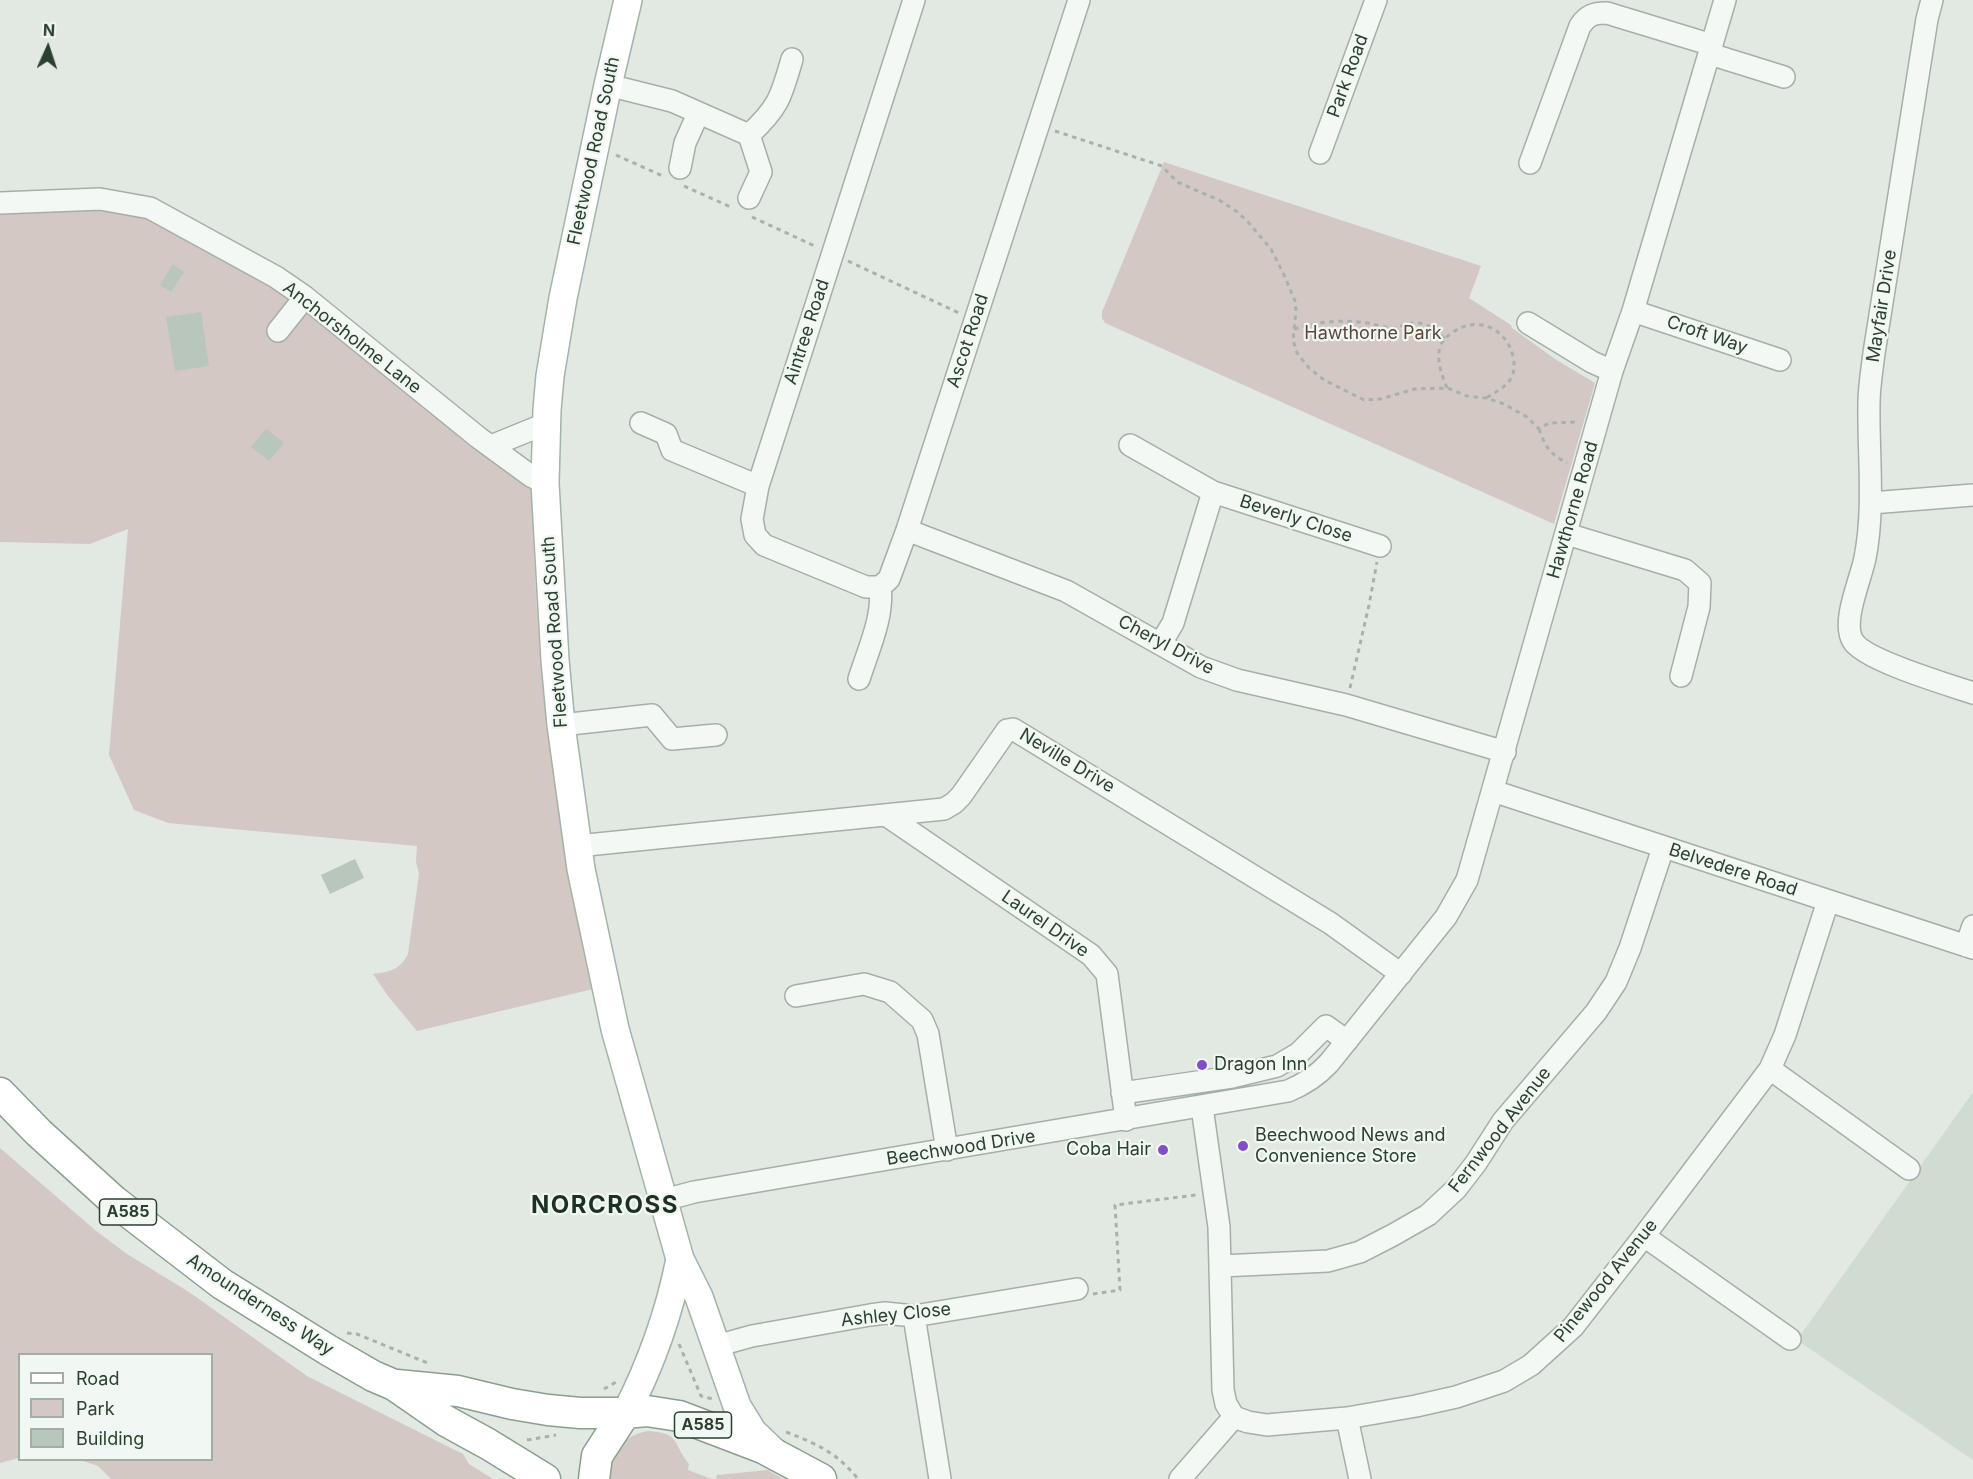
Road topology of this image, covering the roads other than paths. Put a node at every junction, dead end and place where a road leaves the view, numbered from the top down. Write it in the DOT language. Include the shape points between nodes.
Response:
graph roads {
  1 [pos="628,0"];
  2 [pos="914,0"];
  3 [pos="1079,0"];
  4 [pos="1376,0"];
  5 [pos="1725,0"];
  6 [pos="1932,0"];
  7 [pos="1711,49"];
  8 [pos="792,59"];
  9 [pos="1784,77"];
  10 [pos="608,85"];
  11 [pos="698,114"];
  12 [pos="749,135"];
  13 [pos="1320,153"];
  14 [pos="1530,163"];
  15 [pos="678,177"];
  16 [pos="0,203"];
  17 [pos="744,207"];
  18 [pos="305,297"];
  19 [pos="1633,310"];
  20 [pos="1528,323"];
  21 [pos="278,331"];
  22 [pos="1780,360"];
  23 [pos="1612,371"];
  24 [pos="641,423"];
  25 [pos="546,424"];
  26 [pos="1130,445"];
  27 [pos="491,446"];
  28 [pos="544,483"];
  29 [pos="758,486"];
  30 [pos="1213,492"];
  31 [pos="1973,495"];
  32 [pos="1870,503"];
  33 [pos="907,530"];
  34 [pos="1567,534"];
  35 [pos="1380,546"];
  36 [pos="880,587"];
  37 [pos="1161,644"];
  38 [pos="1681,676"];
  39 [pos="860,679"];
  40 [pos="1973,693"];
  41 [pos="561,725"];
  42 [pos="716,735"];
  43 [pos="1505,752"];
  44 [pos="1493,791"];
  45 [pos="886,815"];
  46 [pos="578,846"];
  47 [pos="1663,848"];
  48 [pos="1828,901"];
  49 [pos="1973,926"];
  50 [pos="1970,947"];
  51 [pos="1401,974"];
  52 [pos="796,996"];
  53 [pos="1381,999"];
  54 [pos="1347,1041"];
  55 [pos="1770,1069"];
  56 [pos="0,1093"];
  57 [pos="1122,1093"];
  58 [pos="1202,1107"];
  59 [pos="1126,1120"];
  60 [pos="947,1150"];
  61 [pos="1909,1169"];
  62 [pos="664,1200"];
  63 [pos="1644,1236"];
  64 [pos="680,1259"];
  65 [pos="1221,1266"];
  66 [pos="1077,1289"];
  67 [pos="914,1316"];
  68 [pos="1790,1339"];
  69 [pos="716,1346"];
  70 [pos="394,1385"];
  71 [pos="626,1413"];
  72 [pos="1234,1417"];
  73 [pos="1347,1418"];
  74 [pos="796,1462"];
  75 [pos="544,1479"];
  76 [pos="594,1479"];
  77 [pos="940,1479"];
  78 [pos="1180,1479"];
  79 [pos="1360,1479"];
  1 -- 10 [label="main road, Fleetwood Road South"];
  2 -- 29 [label="street, Aintree Road"];
  3 -- 33 [label="street, Ascot Road"];
  4 -- 13 [label="street, Park Road"];
  5 -- 7 [label="street, Hawthorne Road"];
  6 -- 32 [label="street, Mayfair Drive" via="1873,365 1869,400"];
  7 -- 9 [label="street"];
  7 -- 14 [label="street" via="1606,13 1594,13 1580,26"];
  7 -- 19 [label="street, Hawthorne Road"];
  8 -- 12 [label="street" via="780,99"];
  10 -- 11 [label="street" via="672,101"];
  10 -- 25 [label="main road, Fleetwood Road South" via="563,298"];
  11 -- 12 [label="street"];
  11 -- 15 [label="street" via="685,143"];
  12 -- 17 [label="street" via="761,172"];
  16 -- 18 [label="street, Anchorsholme Lane" via="100,199 150,208"];
  18 -- 21 [label="street"];
  18 -- 27 [label="street, Anchorsholme Lane"];
  19 -- 22 [label="street, Croft Way"];
  19 -- 23 [label="street, Hawthorne Road"];
  20 -- 23 [label="street"];
  23 -- 34 [label="street, Hawthorne Road"];
  24 -- 29 [label="street" via="666,434 672,450"];
  25 -- 27 [label="street"];
  25 -- 28 [label="main road, Fleetwood Road South"];
  26 -- 30 [label="street, Beverly Close"];
  27 -- 28 [label="street, Anchorsholme Lane"];
  28 -- 41 [label="main road, Fleetwood Road South"];
  29 -- 36 [label="street, Aintree Road" via="752,519 755,535 764,545 866,587"];
  30 -- 35 [label="street, Beverly Close"];
  30 -- 37 [label="street" via="1173,623"];
  31 -- 32 [label="street"];
  32 -- 40 [label="street, Mayfair Drive" via="1865,556 1848,629 1853,642 1880,659"];
  33 -- 36 [label="street, Ascot Road" via="889,579"];
  33 -- 37 [label="street, Cheryl Drive" via="1066,591"];
  34 -- 38 [label="street" via="1685,570 1700,584 1699,607"];
  34 -- 43 [label="street, Hawthorne Road"];
  36 -- 39 [label="street, Ascot Road" via="879,613"];
  37 -- 43 [label="street, Cheryl Drive" via="1202,667 1237,680 1346,705"];
  41 -- 42 [label="street" via="652,715 672,739"];
  41 -- 46 [label="main road, Fleetwood Road South"];
  43 -- 44 [label="street, Hawthorne Road"];
  44 -- 47 [label="street, Belvedere Road"];
  44 -- 51 [label="street, Hawthorne Road" via="1467,880 1446,917"];
  45 -- 46 [label="street, Neville Drive"];
  45 -- 51 [label="street, Neville Drive" via="930,811 954,803 1007,730 1013,729 1330,923"];
  45 -- 57 [label="street, Laurel Drive" via="1101,965 1107,974"];
  46 -- 62 [label="main road, Fleetwood Road South" via="615,1029"];
  47 -- 48 [label="street, Belvedere Road"];
  47 -- 65 [label="street, Fernwood Avenue" via="1616,982 1596,1012 1503,1120 1456,1189 1428,1215 1360,1252 1328,1261"];
  48 -- 50 [label="street, Belvedere Road"];
  48 -- 55 [label="street, Pinewood Avenue" via="1785,1035"];
  49 -- 50 [label="street"];
  51 -- 53 [label="street, Hawthorne Road"];
  52 -- 60 [label="street" via="864,984 890,992 922,1020 928,1034"];
  53 -- 54 [label="street, Beechwood Drive"];
  54 -- 57 [label="street" via="1326,1026 1299,1053 1277,1066 1232,1077"];
  54 -- 58 [label="street, Beechwood Drive" via="1318,1075 1288,1092"];
  55 -- 61 [label="street"];
  55 -- 63 [label="street, Pinewood Avenue"];
  56 -- 70 [label="highway, Amounderness Way / A585" via="114,1201 222,1284"];
  57 -- 59 [label="street, Laurel Drive"];
  58 -- 59 [label="street, Beechwood Drive"];
  58 -- 65 [label="street"];
  59 -- 60 [label="street, Beechwood Drive"];
  60 -- 62 [label="street, Beechwood Drive"];
  62 -- 64 [label="main road, Fleetwood Road South"];
  63 -- 68 [label="street"];
  63 -- 73 [label="street, Pinewood Avenue" via="1573,1327 1530,1365 1503,1381 1456,1397"];
  64 -- 69 [label="main road, Fleetwood Road South" via="699,1297"];
  64 -- 71 [label="main road, Fleetwood Road South" via="661,1335"];
  65 -- 72 [label="street" via="1223,1390"];
  66 -- 67 [label="street, Ashley Close"];
  67 -- 69 [label="street, Ashley Close" via="870,1315"];
  67 -- 77 [label="street"];
  69 -- 74 [label="main road, Fleetwood Road South" via="736,1406 753,1432"];
  70 -- 71 [label="highway, Amounderness Way / A585" via="458,1391 548,1410"];
  70 -- 75 [label="highway, Amounderness Way / A585"];
  71 -- 74 [label="highway, A585" via="679,1416"];
  71 -- 76 [label="highway" via="597,1456"];
  72 -- 73 [label="street, Pinewood Avenue" via="1267,1425"];
  72 -- 78 [label="street"];
  73 -- 79 [label="street"];
}
